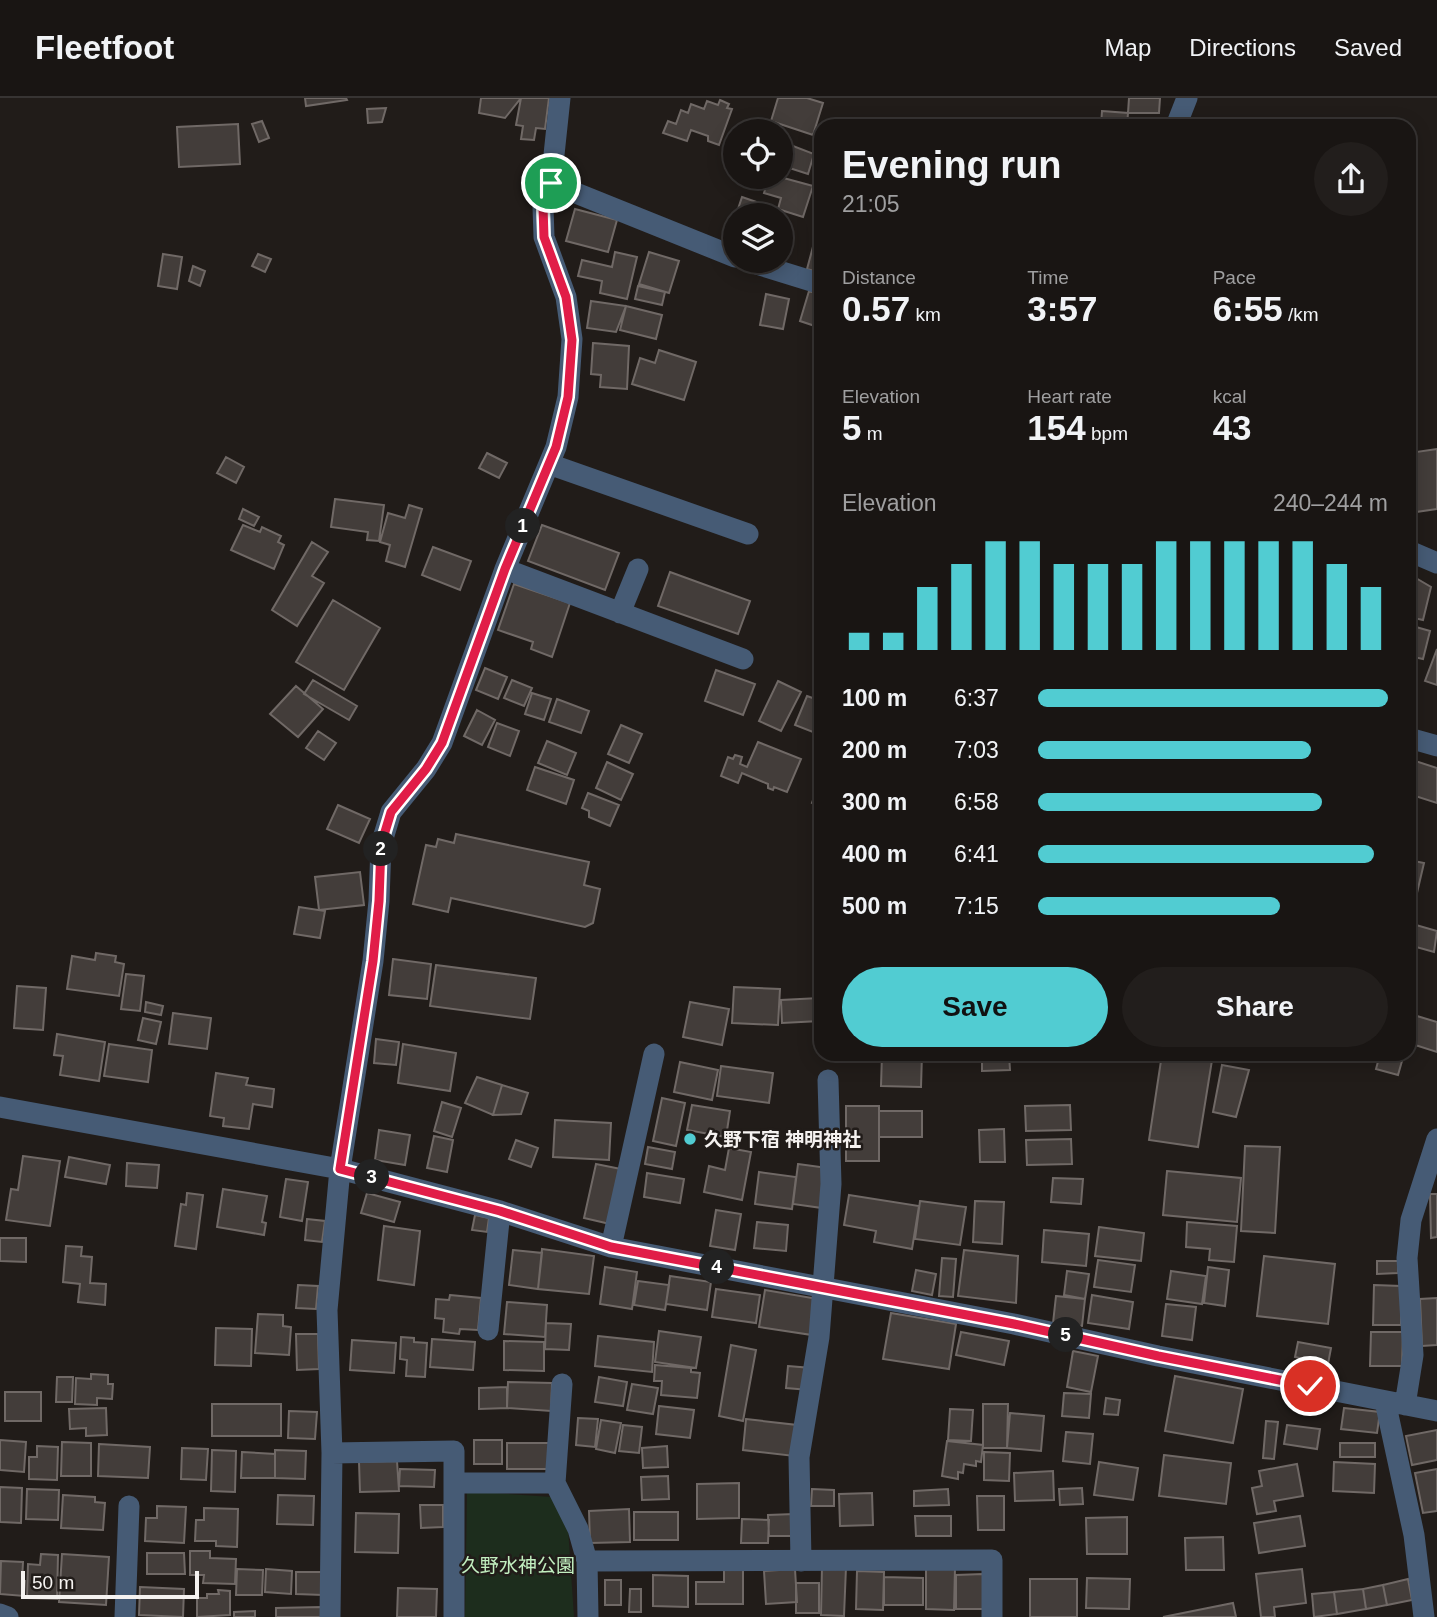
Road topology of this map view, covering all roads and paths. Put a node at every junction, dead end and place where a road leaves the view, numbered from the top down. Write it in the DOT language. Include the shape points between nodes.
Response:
graph roads {
  1 [pos="560,98"];
  2 [pos="1187,98"];
  3 [pos="1179,119"];
  4 [pos="551,183"];
  5 [pos="723,252"];
  6 [pos="786,273"];
  7 [pos="814,282"];
  8 [pos="549,464"];
  9 [pos="748,534"];
  10 [pos="1416,554"];
  11 [pos="1437,563"];
  12 [pos="505,569"];
  13 [pos="638,569"];
  14 [pos="620,613"];
  15 [pos="743,659"];
  16 [pos="1416,740"];
  17 [pos="1437,746"];
  18 [pos="654,1054"];
  19 [pos="828,1080"];
  20 [pos="0,1107"];
  21 [pos="1437,1139"];
  22 [pos="340,1169"];
  23 [pos="500,1211"];
  24 [pos="611,1247"];
  25 [pos="823,1286"];
  26 [pos="488,1330"];
  27 [pos="562,1384"];
  28 [pos="1395,1403"];
  29 [pos="1437,1411"];
  30 [pos="332,1453"];
  31 [pos="454,1483"];
  32 [pos="555,1483"];
  33 [pos="129,1506"];
  34 [pos="587,1561"];
  35 [pos="801,1561"];
  36 [pos="0,1614"];
  37 [pos="8,1617"];
  38 [pos="125,1617"];
  39 [pos="330,1617"];
  40 [pos="454,1617"];
  41 [pos="588,1617"];
  42 [pos="992,1617"];
  43 [pos="1424,1617"];
  1 -- 4 [label="street"];
  2 -- 3 [label="street"];
  4 -- 5 [label="street"];
  4 -- 8 [label="street" via="543,207 544,237 566,297 572,340 568,397"];
  6 -- 7 [label="street"];
  8 -- 9 [label="street"];
  8 -- 12 [label="street"];
  10 -- 11 [label="street"];
  12 -- 14 [label="street"];
  12 -- 22 [label="street" via="442,743 391,812 381,845 373,961"];
  13 -- 14 [label="street"];
  14 -- 15 [label="street"];
  16 -- 17 [label="street"];
  18 -- 24 [label="street"];
  19 -- 25 [label="street" via="831,1184"];
  20 -- 22 [label="street"];
  21 -- 28 [label="street" via="1410,1220 1407,1258 1413,1355"];
  22 -- 23 [label="street"];
  22 -- 30 [label="street" via="327,1310"];
  23 -- 24 [label="street"];
  23 -- 26 [label="street"];
  24 -- 25 [label="street"];
  25 -- 28 [label="street"];
  25 -- 35 [label="street" via="799,1457"];
  27 -- 32 [label="street"];
  28 -- 29 [label="street"];
  28 -- 43 [label="street"];
  30 -- 31 [label="street" via="454,1451"];
  30 -- 39 [label="street"];
  31 -- 32 [label="street"];
  31 -- 40 [label="street"];
  32 -- 34 [label="street" via="578,1529"];
  33 -- 38 [label="street"];
  34 -- 35 [label="street"];
  34 -- 41 [label="street"];
  35 -- 42 [label="street" via="992,1560"];
  36 -- 37 [label="street"];
}
